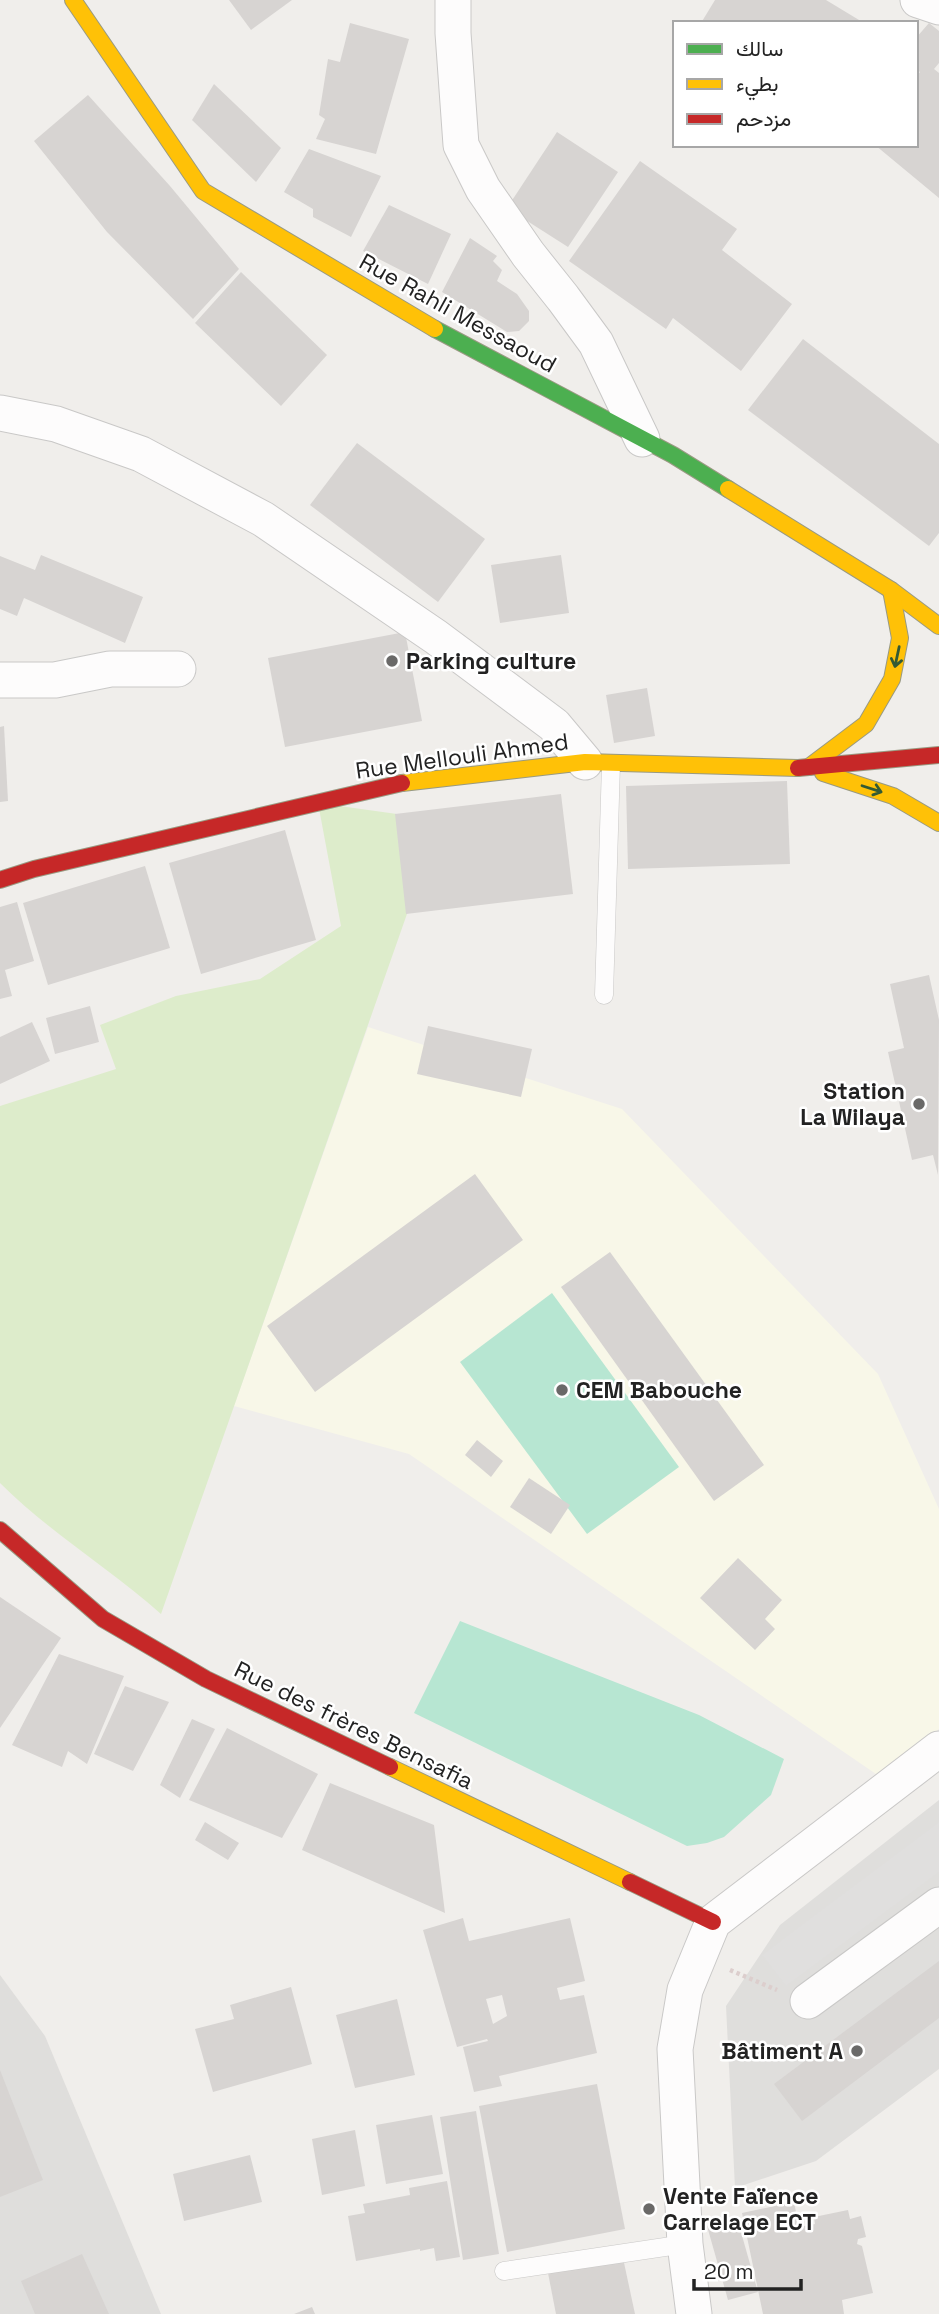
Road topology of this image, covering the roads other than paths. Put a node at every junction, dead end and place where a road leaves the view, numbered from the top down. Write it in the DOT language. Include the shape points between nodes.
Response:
graph roads {
  1 [pos="73,0"];
  2 [pos="453,0"];
  3 [pos="918,0"];
  4 [pos="939,7"];
  5 [pos="0,413"];
  6 [pos="642,439"];
  7 [pos="891,590"];
  8 [pos="939,626"];
  9 [pos="177,669"];
  10 [pos="0,680"];
  11 [pos="939,755"];
  12 [pos="598,763"];
  13 [pos="808,768"];
  14 [pos="939,823"];
  15 [pos="0,880"];
  16 [pos="604,995"];
  17 [pos="0,1530"];
  18 [pos="939,1749"];
  19 [pos="939,1905"];
  20 [pos="713,1922"];
  21 [pos="796,1997"];
  22 [pos="685,2244"];
  23 [pos="504,2271"];
  24 [pos="694,2314"];
  1 -- 6 [label="street, Rue Rahli Messaoud" via="203,191 435,329"];
  2 -- 6 [label="street" via="461,145 483,189 596,343"];
  3 -- 4 [label="street"];
  5 -- 12 [label="street" via="56,424 141,453 263,519 436,637"];
  6 -- 7 [label="street, Rue Rahli Messaoud"];
  7 -- 8 [label="street, Rue Rahli Messaoud"];
  7 -- 13 [label="street, one-way" via="900,638 892,679 866,724"];
  9 -- 10 [label="street" via="110,669 55,680"];
  11 -- 13 [label="street, Rue Mellouli Ahmed"];
  12 -- 13 [label="street, Rue Mellouli Ahmed"];
  12 -- 15 [label="street, Rue Mellouli Ahmed" via="404,783"];
  12 -- 16 [label="lane"];
  13 -- 14 [label="street, one-way" via="894,796"];
  17 -- 20 [label="street, Rue des frères Bensafia" via="103,1619 206,1679"];
  18 -- 20 [label="street"];
  19 -- 21 [label="street"];
  20 -- 22 [label="street" via="685,1990 675,2049"];
  22 -- 23 [label="lane"];
  22 -- 24 [label="street"];
}
